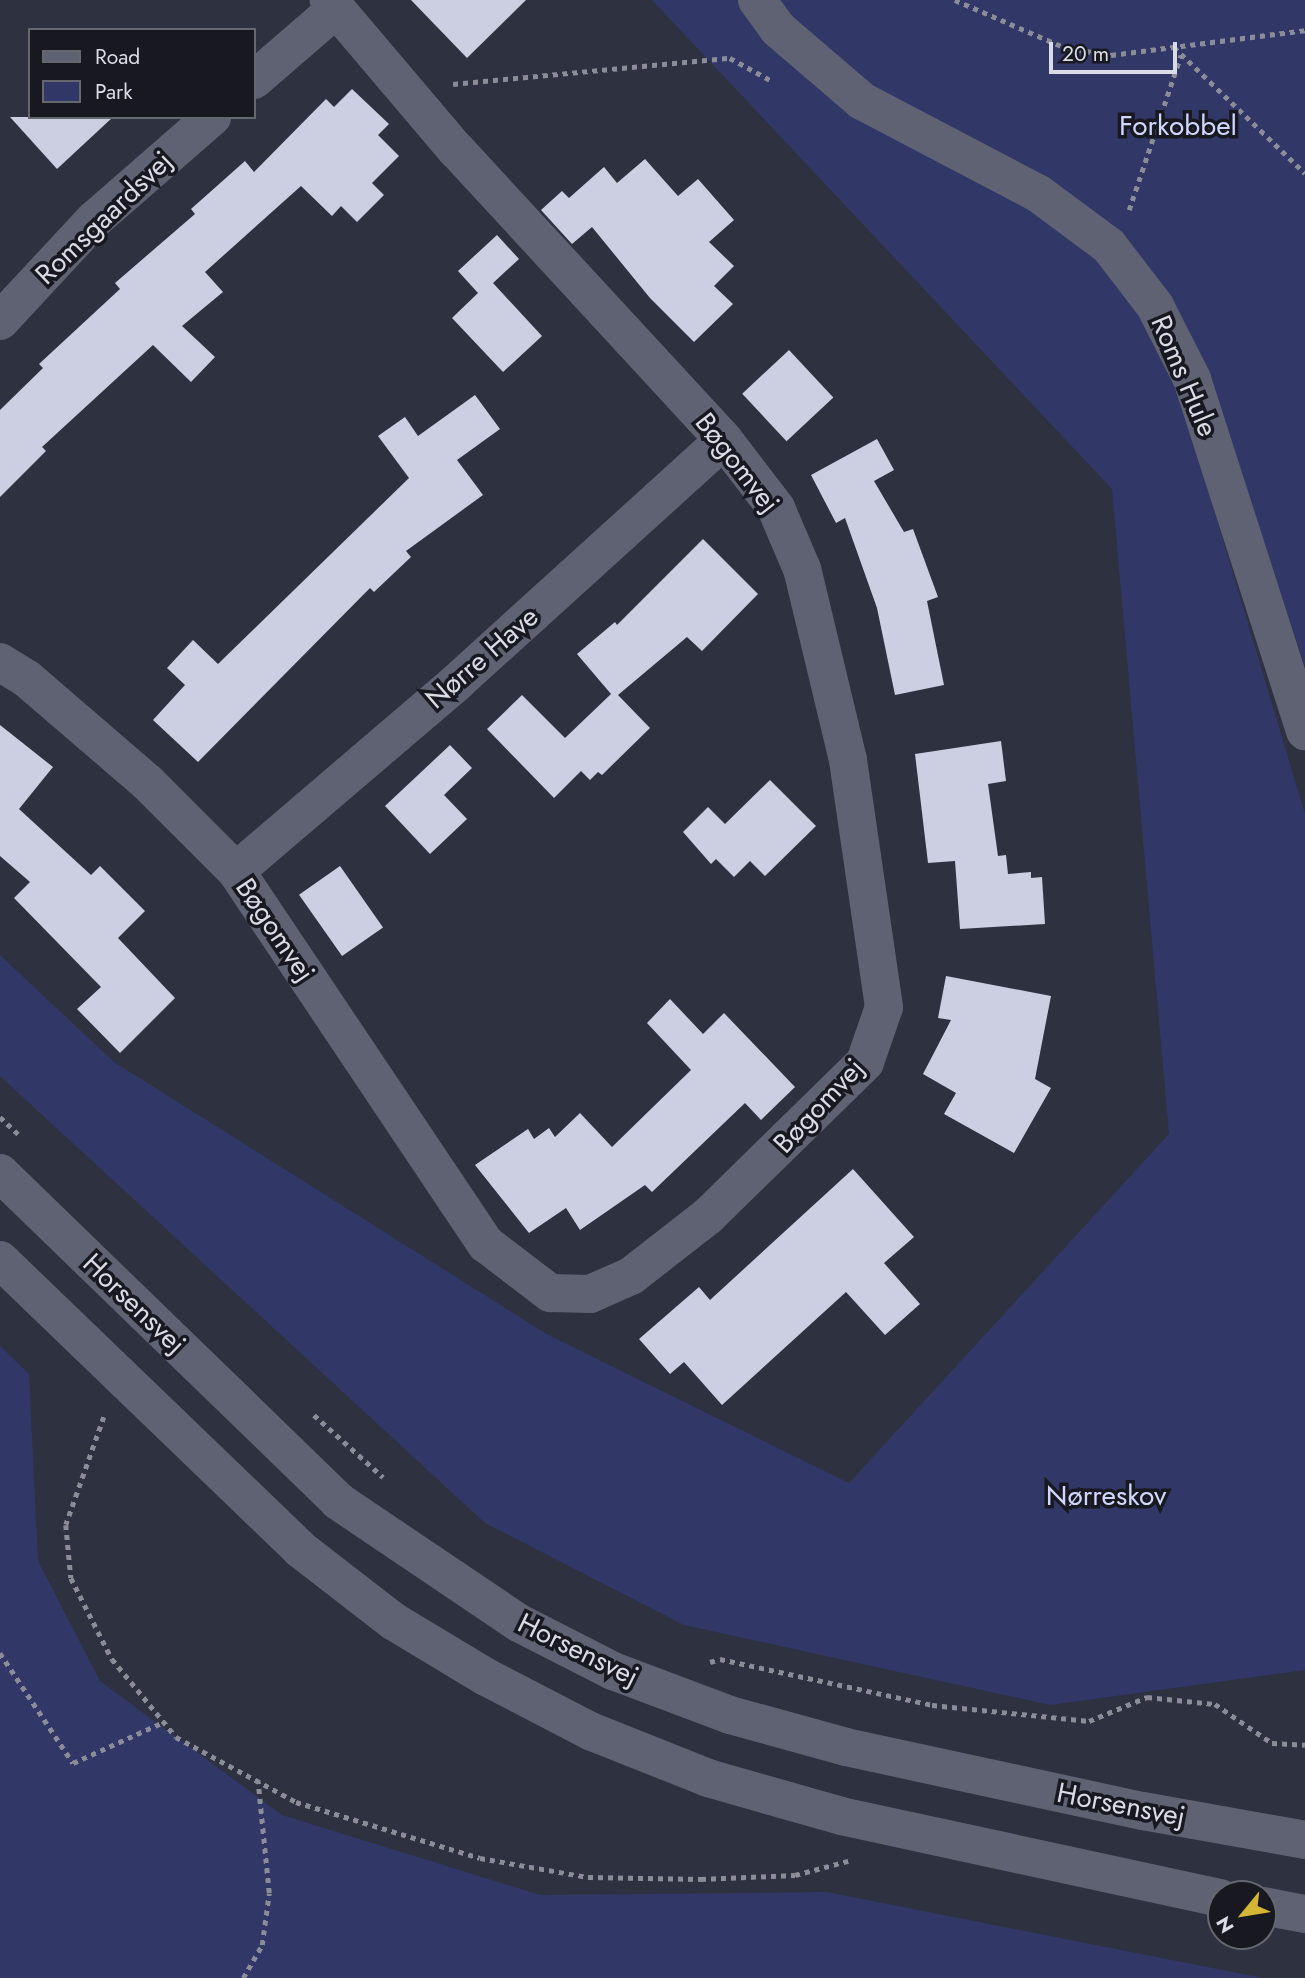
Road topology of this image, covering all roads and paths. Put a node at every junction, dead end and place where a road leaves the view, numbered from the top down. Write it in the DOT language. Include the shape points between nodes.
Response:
graph roads {
  1 [pos="757,0"];
  2 [pos="955,0"];
  3 [pos="332,4"];
  4 [pos="1305,30"];
  5 [pos="1174,47"];
  6 [pos="1181,55"];
  7 [pos="256,78"];
  8 [pos="773,81"];
  9 [pos="404,89"];
  10 [pos="210,119"];
  11 [pos="1305,173"];
  12 [pos="1114,254"];
  13 [pos="0,321"];
  14 [pos="724,440"];
  15 [pos="0,662"];
  16 [pos="1305,731"];
  17 [pos="236,871"];
  18 [pos="0,1117"];
  19 [pos="20,1135"];
  20 [pos="0,1172"];
  21 [pos="0,1260"];
  22 [pos="105,1413"];
  23 [pos="311,1413"];
  24 [pos="393,1485"];
  25 [pos="0,1653"];
  26 [pos="696,1665"];
  27 [pos="164,1722"];
  28 [pos="1305,1745"];
  29 [pos="258,1781"];
  30 [pos="1305,1840"];
  31 [pos="854,1859"];
  32 [pos="1207,1895"];
  33 [pos="1277,1909"];
  34 [pos="1305,1914"];
  35 [pos="243,1978"];
  1 -- 12 [label="street, Roms Hule" via="778,29 862,102 1039,194"];
  2 -- 5 [label="path" via="1066,48 1111,55"];
  3 -- 7 [label="street"];
  3 -- 9 [label="street, Bøgomvej"];
  4 -- 5 [label="path"];
  5 -- 6 [label="path"];
  6 -- 11 [label="path"];
  6 -- 12 [label="path"];
  8 -- 9 [label="path" via="730,58"];
  9 -- 14 [label="street, Bøgomvej"];
  10 -- 13 [label="street, Romsgaardsvej" via="94,220"];
  12 -- 16 [label="street, Roms Hule" via="1155,306 1192,379"];
  14 -- 17 [label="street, Nørre Have" via="457,681"];
  14 -- 17 [label="street, Bøgomvej" via="776,508 802,569 848,761 884,1007 865,1062 708,1216 631,1276 590,1294 550,1293 486,1244"];
  15 -- 17 [label="street, Bøgomvej" via="26,678 147,782"];
  18 -- 19 [label="path"];
  20 -- 30 [label="street, Horsensvej" via="338,1501 519,1623 614,1671 756,1723 1129,1808"];
  21 -- 32 [label="street" via="300,1549 393,1621 509,1689 590,1731 708,1778 841,1816"];
  22 -- 27 [label="path" via="66,1525 71,1578 112,1659"];
  23 -- 24 [label="path"];
  25 -- 27 [label="path" via="73,1763"];
  26 -- 28 [label="path" via="720,1659 932,1705 1089,1721 1147,1697 1215,1704 1272,1743"];
  27 -- 29 [label="path" via="176,1737"];
  29 -- 31 [label="path" via="296,1802 480,1858 588,1877 795,1875"];
  29 -- 35 [label="path" via="269,1894 262,1945"];
  33 -- 34 [label="street"];
}
